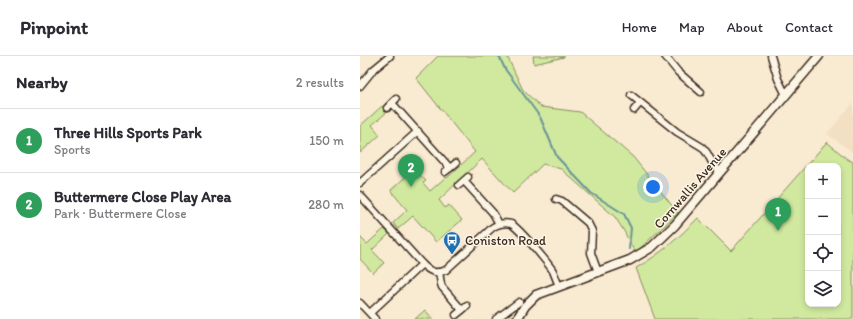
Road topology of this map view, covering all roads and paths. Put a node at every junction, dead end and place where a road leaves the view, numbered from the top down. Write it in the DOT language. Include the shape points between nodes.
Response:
graph roads {
  1 [pos="390,56"];
  2 [pos="665,56"];
  3 [pos="771,56"];
  4 [pos="819,56"];
  5 [pos="360,86"];
  6 [pos="701,92"];
  7 [pos="786,95"];
  8 [pos="630,96"];
  9 [pos="640,103"];
  10 [pos="387,108"];
  11 [pos="634,110"];
  12 [pos="418,131"];
  13 [pos="456,162"];
  14 [pos="720,172"];
  15 [pos="464,181"];
  16 [pos="360,183"];
  17 [pos="360,195"];
  18 [pos="556,199"];
  19 [pos="498,224"];
  20 [pos="422,264"];
  21 [pos="439,272"];
  22 [pos="598,272"];
  23 [pos="559,286"];
  24 [pos="519,302"];
  25 [pos="360,303"];
  26 [pos="370,313"];
  27 [pos="456,315"];
  28 [pos="505,316"];
  29 [pos="375,319"];
  30 [pos="496,319"];
  31 [pos="517,319"];
  1 -- 5 [label="street" via="373,70"];
  2 -- 6 [label="street" via="678,72"];
  3 -- 7 [label="street"];
  4 -- 7 [label="street, Cornwallis Avenue"];
  7 -- 14 [label="street, Cornwallis Avenue"];
  8 -- 9 [label="street"];
  9 -- 11 [label="street"];
  9 -- 14 [label="street" via="677,132 702,147"];
  10 -- 12 [label="street" via="394,101"];
  12 -- 13 [label="street" via="448,170"];
  12 -- 16 [label="street"];
  14 -- 22 [label="street, Cornwallis Avenue" via="675,225 652,247 630,260"];
  15 -- 19 [label="street" via="493,213"];
  17 -- 20 [label="street"];
  18 -- 22 [label="street" via="588,223 592,231 591,253"];
  19 -- 21 [label="street" via="446,270"];
  19 -- 23 [label="street" via="508,223 517,229 552,270"];
  20 -- 21 [label="street" via="431,271"];
  20 -- 26 [label="street"];
  21 -- 27 [label="street" via="442,287 464,308"];
  22 -- 23 [label="street, Cornwallis Avenue"];
  23 -- 31 [label="street, Cornwallis Avenue" via="536,295"];
  24 -- 28 [label="street"];
  25 -- 26 [label="street"];
  26 -- 29 [label="street"];
  28 -- 30 [label="street"];
}
